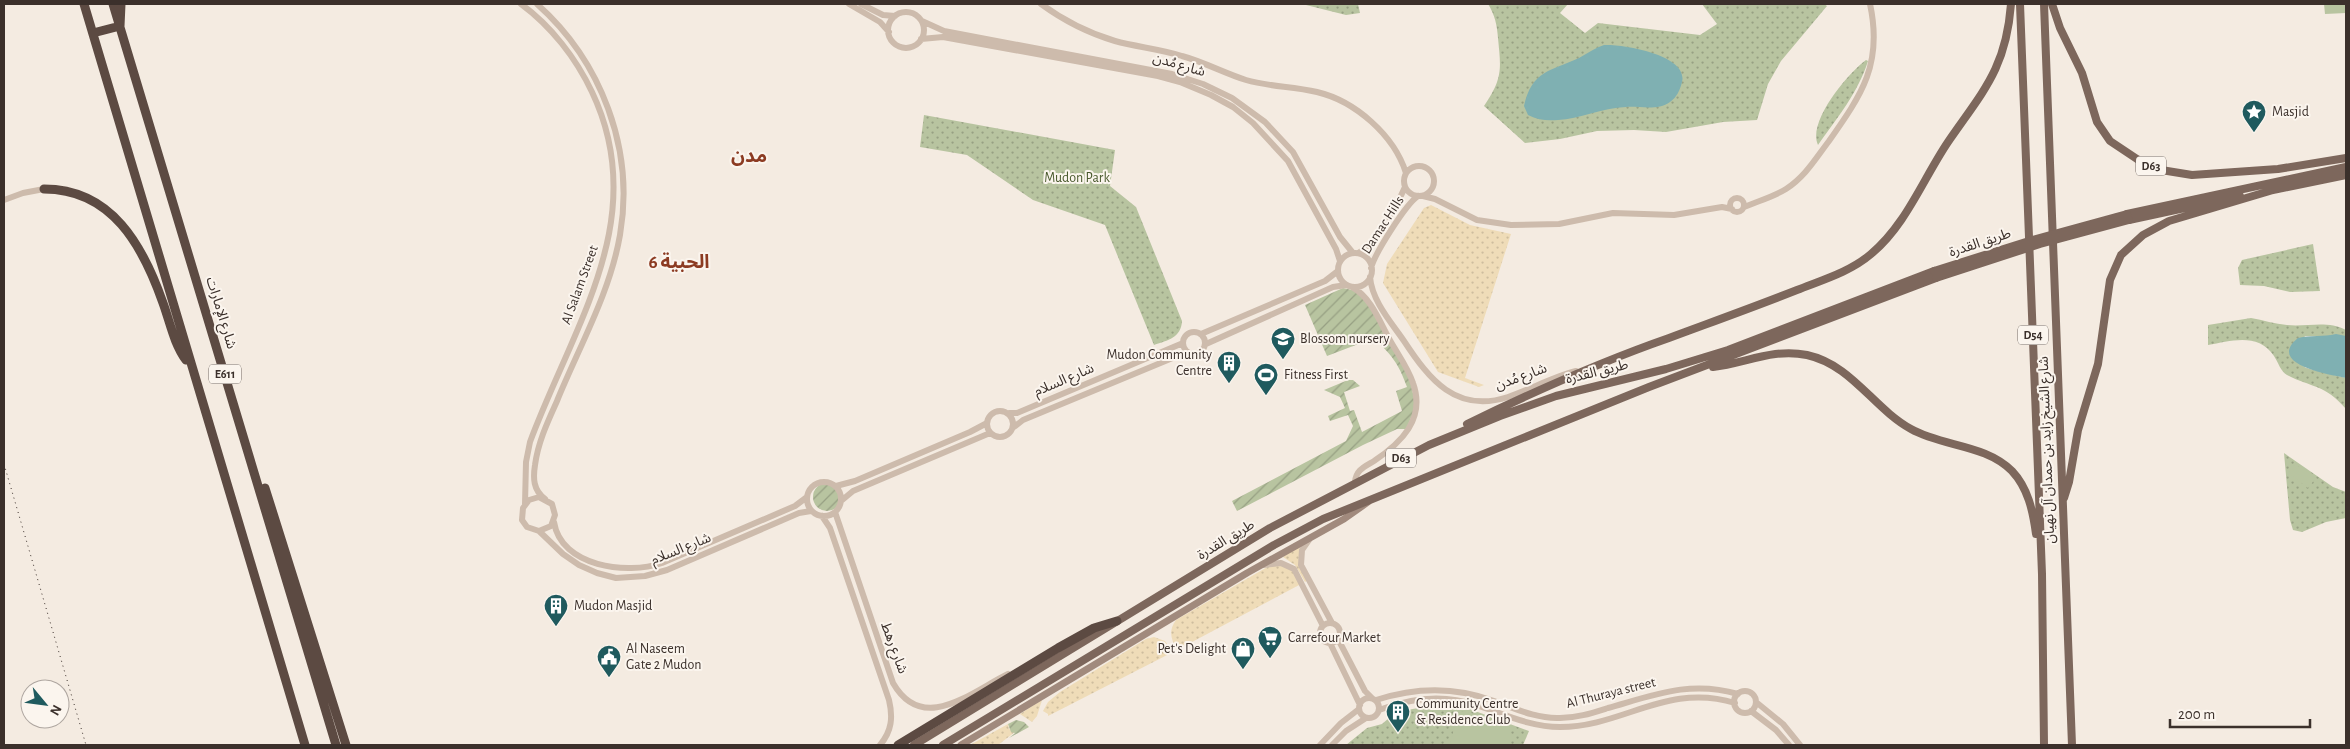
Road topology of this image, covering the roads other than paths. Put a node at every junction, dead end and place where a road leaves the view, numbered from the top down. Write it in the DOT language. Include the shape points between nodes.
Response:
graph roads {
  1 [pos="77,4"];
  2 [pos="84,4"];
  3 [pos="113,4"];
  4 [pos="121,4"];
  5 [pos="521,4"];
  6 [pos="537,4"];
  7 [pos="849,4"];
  8 [pos="861,4"];
  9 [pos="1041,4"];
  10 [pos="1870,4"];
  11 [pos="2011,4"];
  12 [pos="2020,4"];
  13 [pos="2044,4"];
  14 [pos="2052,4"];
  15 [pos="895,16"];
  16 [pos="88,17"];
  17 [pos="922,21"];
  18 [pos="120,26"];
  19 [pos="889,32"];
  20 [pos="93,33"];
  21 [pos="921,39"];
  22 [pos="1400,157"];
  23 [pos="2346,158"];
  24 [pos="1416,166"];
  25 [pos="2346,167"];
  26 [pos="1406,173"];
  27 [pos="2346,175"];
  28 [pos="1434,184"];
  29 [pos="1405,186"];
  30 [pos="44,189"];
  31 [pos="2273,190"];
  32 [pos="1420,196"];
  33 [pos="4,200"];
  34 [pos="1439,201"];
  35 [pos="1732,201"];
  36 [pos="1744,204"];
  37 [pos="1722,207"];
  38 [pos="1732,209"];
  39 [pos="2128,217"];
  40 [pos="1374,239"];
  41 [pos="1383,244"];
  42 [pos="1356,253"];
  43 [pos="1340,261"];
  44 [pos="1371,268"];
  45 [pos="1338,271"];
  46 [pos="1935,275"];
  47 [pos="1370,277"];
  48 [pos="1349,286"];
  49 [pos="1201,334"];
  50 [pos="1400,336"];
  51 [pos="1391,342"];
  52 [pos="215,343"];
  53 [pos="1183,343"];
  54 [pos="1206,344"];
  55 [pos="1187,352"];
  56 [pos="192,366"];
  57 [pos="1592,368"];
  58 [pos="1701,368"];
  59 [pos="1008,413"];
  60 [pos="987,423"];
  61 [pos="1014,427"];
  62 [pos="990,433"];
  63 [pos="1429,445"];
  64 [pos="1355,482"];
  65 [pos="836,486"];
  66 [pos="807,497"];
  67 [pos="545,498"];
  68 [pos="1372,498"];
  69 [pos="842,501"];
  70 [pos="2062,502"];
  71 [pos="525,504"];
  72 [pos="811,511"];
  73 [pos="835,512"];
  74 [pos="822,516"];
  75 [pos="554,522"];
  76 [pos="539,531"];
  77 [pos="1321,531"];
  78 [pos="282,541"];
  79 [pos="1247,573"];
  80 [pos="2042,574"];
  81 [pos="1117,621"];
  82 [pos="1332,623"];
  83 [pos="1324,626"];
  84 [pos="1338,639"];
  85 [pos="1330,643"];
  86 [pos="1346,654"];
  87 [pos="1338,659"];
  88 [pos="1020,670"];
  89 [pos="1356,674"];
  90 [pos="1348,678"];
  91 [pos="1738,694"];
  92 [pos="1374,699"];
  93 [pos="1756,702"];
  94 [pos="1735,703"];
  95 [pos="1360,707"];
  96 [pos="293,710"];
  97 [pos="1379,710"];
  98 [pos="1751,711"];
  99 [pos="1366,718"];
  100 [pos="299,745"];
  101 [pos="305,745"];
  102 [pos="336,745"];
  103 [pos="346,745"];
  104 [pos="352,745"];
  105 [pos="880,745"];
  106 [pos="898,745"];
  107 [pos="914,745"];
  108 [pos="943,745"];
  109 [pos="961,745"];
  110 [pos="1320,745"];
  111 [pos="1332,745"];
  112 [pos="1789,745"];
  113 [pos="1800,745"];
  114 [pos="2044,745"];
  115 [pos="2072,745"];
  1 -- 16 [label="highway"];
  2 -- 16 [label="highway, E611"];
  3 -- 18 [label="highway, شارع الإمارات / E611"];
  4 -- 18 [label="highway"];
  5 -- 71 [label="street, Al Salam Street" via="560,41 588,84 604,124 614,186 612,227 602,268 530,442"];
  6 -- 67 [label="street, Al Salam Street" via="570,39 596,79 618,140 623,187 620,234 612,267 538,447 534,482 537,491"];
  7 -- 19 [label="street" via="880,22"];
  8 -- 15 [label="street" via="883,15"];
  9 -- 22 [label="street" via="1080,28 1116,41 1180,55 1244,80 1301,88 1333,98 1369,120"];
  10 -- 36 [label="street" via="1874,51 1858,100 1800,177 1786,190"];
  11 -- 57 [label="main road" via="2002,52 1987,87 1900,219 1870,255 1840,273"];
  12 -- 80 [label="main road, شارع الشيخ زايد بن حمدان آل نهيان / D54"];
  13 -- 70 [label="main road, شارع الشيخ زايد بن حمدان آل نهيان / D54"];
  14 -- 23 [label="main road, D63" via="2082,73 2097,122 2110,141 2155,169 2192,175 2278,169"];
  15 -- 17 [label="street" via="908,12"];
  15 -- 19 [label="street"];
  16 -- 20 [label="highway, E611"];
  17 -- 21 [label="street" via="924,33"];
  17 -- 42 [label="street, شارع مُدن" via="948,32 1164,72 1218,91 1254,114 1284,142 1298,159 1340,237"];
  18 -- 20 [label="highway"];
  18 -- 52 [label="highway, شارع الإمارات / E611"];
  19 -- 21 [label="street" via="894,43 905,47"];
  20 -- 56 [label="highway, E611"];
  21 -- 43 [label="street, شارع مُدن" via="943,37 1158,76 1222,101 1253,123 1288,161"];
  22 -- 24 [label="street"];
  22 -- 26 [label="street"];
  24 -- 26 [label="street"];
  24 -- 28 [label="street" via="1430,170"];
  25 -- 39 [label="main road, طريق القدرة / D63"];
  26 -- 29 [label="street"];
  27 -- 31 [label="main road, طريق القدرة / D63"];
  28 -- 32 [label="street" via="1431,190"];
  28 -- 34 [label="street"];
  29 -- 32 [label="street" via="1413,195"];
  29 -- 40 [label="street, Damac Hills"];
  30 -- 33 [label="street"];
  30 -- 56 [label="highway" via="65,190 92,199 124,227 148,266 180,350"];
  31 -- 39 [label="main road, طريق القدرة / D63"];
  31 -- 70 [label="main road" via="2169,221 2135,241 2118,261 2108,287 2098,364 2078,430"];
  32 -- 34 [label="street"];
  32 -- 41 [label="street, Damac Hills" via="1408,206"];
  34 -- 37 [label="street" via="1477,220 1511,225 1559,224 1613,212 1674,216"];
  35 -- 36 [label="street" via="1737,198"];
  35 -- 37 [label="street"];
  35 -- 38 [label="street"];
  36 -- 38 [label="street" via="1739,211"];
  37 -- 38 [label="street"];
  39 -- 46 [label="main road, طريق القدرة / D63, bridge"];
  40 -- 41 [label="street"];
  40 -- 42 [label="street, Damac Hills" via="1366,250"];
  41 -- 44 [label="street, Damac Hills"];
  42 -- 43 [label="street"];
  42 -- 44 [label="street" via="1367,259"];
  43 -- 45 [label="street"];
  44 -- 47 [label="street"];
  45 -- 48 [label="street" via="1340,280"];
  45 -- 49 [label="street" via="1325,281"];
  46 -- 58 [label="main road, طريق القدرة / D63"];
  46 -- 63 [label="main road, طريق القدرة / D63" via="1686,364 1556,396"];
  47 -- 48 [label="street" via="1361,286"];
  47 -- 50 [label="street, شارع مُدن" via="1375,297"];
  48 -- 51 [label="street" via="1366,297"];
  48 -- 54 [label="street" via="1333,287"];
  49 -- 53 [label="street" via="1189,334"];
  49 -- 54 [label="street"];
  50 -- 51 [label="street"];
  50 -- 57 [label="street, شارع مُدن" via="1434,382 1456,395 1474,400 1505,398 1565,374"];
  51 -- 64 [label="street" via="1414,383 1414,417 1399,443 1359,471"];
  52 -- 78 [label="highway" via="236,396"];
  52 -- 102 [label="highway, شارع الإمارات / E611"];
  53 -- 55 [label="street"];
  53 -- 59 [label="street, شارع السلام" via="1017,413"];
  54 -- 55 [label="street" via="1200,353"];
  55 -- 61 [label="street, شارع السلام" via="1028,418"];
  56 -- 96 [label="highway, E611"];
  57 -- 63 [label="main road" via="1462,426"];
  58 -- 68 [label="main road, طريق القدرة / D63"];
  58 -- 80 [label="main road" via="1770,354 1808,355 1849,376 1887,412 1910,428 1937,441 1995,458 2016,476 2029,500"];
  59 -- 60 [label="street" via="1003,410 994,412"];
  59 -- 61 [label="street"];
  60 -- 62 [label="street"];
  60 -- 65 [label="street" via="855,481"];
  61 -- 62 [label="street" via="1002,437"];
  62 -- 69 [label="street" via="853,491"];
  63 -- 64 [label="main road, طريق القدرة / D63"];
  64 -- 81 [label="main road, طريق القدرة / D63" via="1270,528"];
  65 -- 66 [label="street" via="825,481 816,483"];
  65 -- 69 [label="street"];
  66 -- 72 [label="street"];
  66 -- 75 [label="street, شارع السلام" via="795,506 662,563 639,569 616,568 585,559 561,540"];
  67 -- 71 [label="street" via="534,498"];
  67 -- 75 [label="street" via="554,507"];
  68 -- 77 [label="main road" via="1352,514"];
  68 -- 108 [label="main road, طريق القدرة / D63" via="1316,522 1274,545"];
  69 -- 73 [label="street"];
  70 -- 115 [label="main road, شارع الشيخ زايد بن حمدان آل نهيان / D54"];
  71 -- 76 [label="street" via="524,523"];
  72 -- 74 [label="street"];
  72 -- 76 [label="street, شارع السلام" via="799,513 668,570 634,578 607,576 588,570 562,554"];
  73 -- 74 [label="street"];
  73 -- 88 [label="street, شارع رهط" via="893,683 905,699 923,708 943,707"];
  74 -- 105 [label="street, شارع رهط" via="830,528 889,700 892,720 890,730"];
  75 -- 76 [label="street" via="548,529"];
  77 -- 79 [label="main road"];
  77 -- 82 [label="street" via="1304,545 1301,565"];
  78 -- 103 [label="highway"];
  78 -- 104 [label="highway" via="306,600"];
  79 -- 83 [label="street" via="1272,563 1294,569"];
  79 -- 109 [label="main road"];
  80 -- 114 [label="main road, شارع الشيخ زايد بن حمدان آل نهيان / D54"];
  81 -- 88 [label="highway" via="1087,632"];
  81 -- 107 [label="main road, طريق القدرة / D63"];
  82 -- 83 [label="street"];
  82 -- 84 [label="street" via="1340,629"];
  83 -- 85 [label="street" via="1321,636"];
  84 -- 85 [label="street"];
  84 -- 86 [label="street"];
  85 -- 87 [label="street"];
  86 -- 87 [label="street"];
  86 -- 89 [label="street"];
  87 -- 90 [label="street"];
  88 -- 106 [label="highway"];
  89 -- 90 [label="street"];
  89 -- 92 [label="street" via="1367,694"];
  90 -- 95 [label="street"];
  91 -- 92 [label="street, Al Thuraya street" via="1714,688 1678,689 1586,715 1558,718 1528,714 1456,690 1426,689"];
  91 -- 93 [label="street" via="1748,692"];
  91 -- 94 [label="street"];
  92 -- 95 [label="street" via="1364,700"];
  92 -- 97 [label="street"];
  93 -- 98 [label="street"];
  93 -- 113 [label="street" via="1783,724"];
  94 -- 97 [label="street, Al Thuraya street" via="1686,697 1562,727 1531,724 1473,704 1443,699 1407,701"];
  94 -- 98 [label="street" via="1741,711"];
  95 -- 99 [label="street"];
  95 -- 110 [label="street"];
  96 -- 100 [label="highway"];
  96 -- 101 [label="highway, E611"];
  97 -- 99 [label="street" via="1373,718"];
  98 -- 112 [label="street" via="1776,730"];
  99 -- 111 [label="street"];
}
